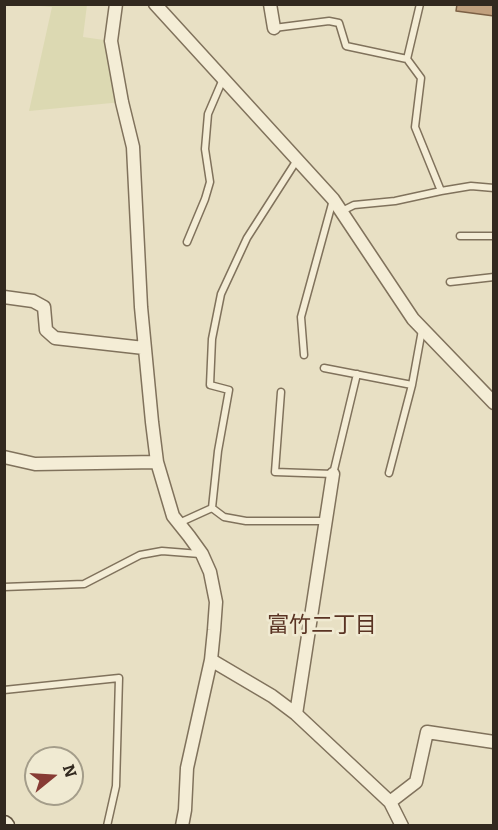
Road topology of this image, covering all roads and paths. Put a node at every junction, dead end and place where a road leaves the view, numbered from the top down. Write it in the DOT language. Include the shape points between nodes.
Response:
graph roads {
  1 [pos="116,4"];
  2 [pos="155,4"];
  3 [pos="270,4"];
  4 [pos="420,4"];
  5 [pos="274,28"];
  6 [pos="407,59"];
  7 [pos="224,79"];
  8 [pos="297,160"];
  9 [pos="494,188"];
  10 [pos="441,191"];
  11 [pos="333,199"];
  12 [pos="342,211"];
  13 [pos="460,236"];
  14 [pos="494,236"];
  15 [pos="188,242"];
  16 [pos="494,277"];
  17 [pos="450,282"];
  18 [pos="4,297"];
  19 [pos="423,330"];
  20 [pos="144,348"];
  21 [pos="304,355"];
  22 [pos="324,368"];
  23 [pos="357,374"];
  24 [pos="412,386"];
  25 [pos="281,392"];
  26 [pos="494,403"];
  27 [pos="4,457"];
  28 [pos="158,462"];
  29 [pos="389,473"];
  30 [pos="333,474"];
  31 [pos="212,508"];
  32 [pos="325,521"];
  33 [pos="179,524"];
  34 [pos="202,554"];
  35 [pos="4,587"];
  36 [pos="211,660"];
  37 [pos="4,690"];
  38 [pos="296,714"];
  39 [pos="494,742"];
  40 [pos="390,802"];
  41 [pos="107,825"];
  42 [pos="182,825"];
  43 [pos="402,825"];
  1 -- 20 [label="street" via="111,41 133,147"];
  2 -- 7 [label="street"];
  3 -- 5 [label="street"];
  4 -- 6 [label="lane"];
  5 -- 6 [label="lane" via="339,23 345,46"];
  6 -- 10 [label="lane" via="421,78 416,127"];
  7 -- 8 [label="street"];
  7 -- 15 [label="lane" via="208,114 205,149 210,182"];
  8 -- 11 [label="street"];
  8 -- 31 [label="lane" via="247,238 221,294 212,339 210,385 229,390"];
  9 -- 10 [label="lane" via="471,186"];
  10 -- 12 [label="lane" via="354,205"];
  11 -- 12 [label="street"];
  11 -- 21 [label="lane" via="301,317"];
  12 -- 19 [label="street"];
  13 -- 14 [label="lane"];
  16 -- 17 [label="lane"];
  18 -- 20 [label="street" via="33,301 44,307 46,330 56,338"];
  19 -- 24 [label="lane"];
  19 -- 26 [label="street"];
  20 -- 28 [label="street"];
  22 -- 23 [label="lane"];
  23 -- 24 [label="lane"];
  23 -- 30 [label="lane"];
  24 -- 29 [label="lane"];
  25 -- 30 [label="lane" via="275,472"];
  27 -- 28 [label="street" via="35,464"];
  28 -- 33 [label="street" via="172,516"];
  30 -- 32 [label="street"];
  31 -- 32 [label="lane" via="224,517 246,521"];
  31 -- 33 [label="lane"];
  32 -- 38 [label="street"];
  33 -- 34 [label="street"];
  34 -- 35 [label="lane" via="162,551 140,555 84,584"];
  34 -- 36 [label="street" via="216,602"];
  36 -- 38 [label="street"];
  36 -- 42 [label="street" via="187,768"];
  37 -- 41 [label="lane" via="119,678 117,786"];
  38 -- 40 [label="street"];
  39 -- 40 [label="street" via="427,732 416,782"];
  40 -- 43 [label="street"];
}
